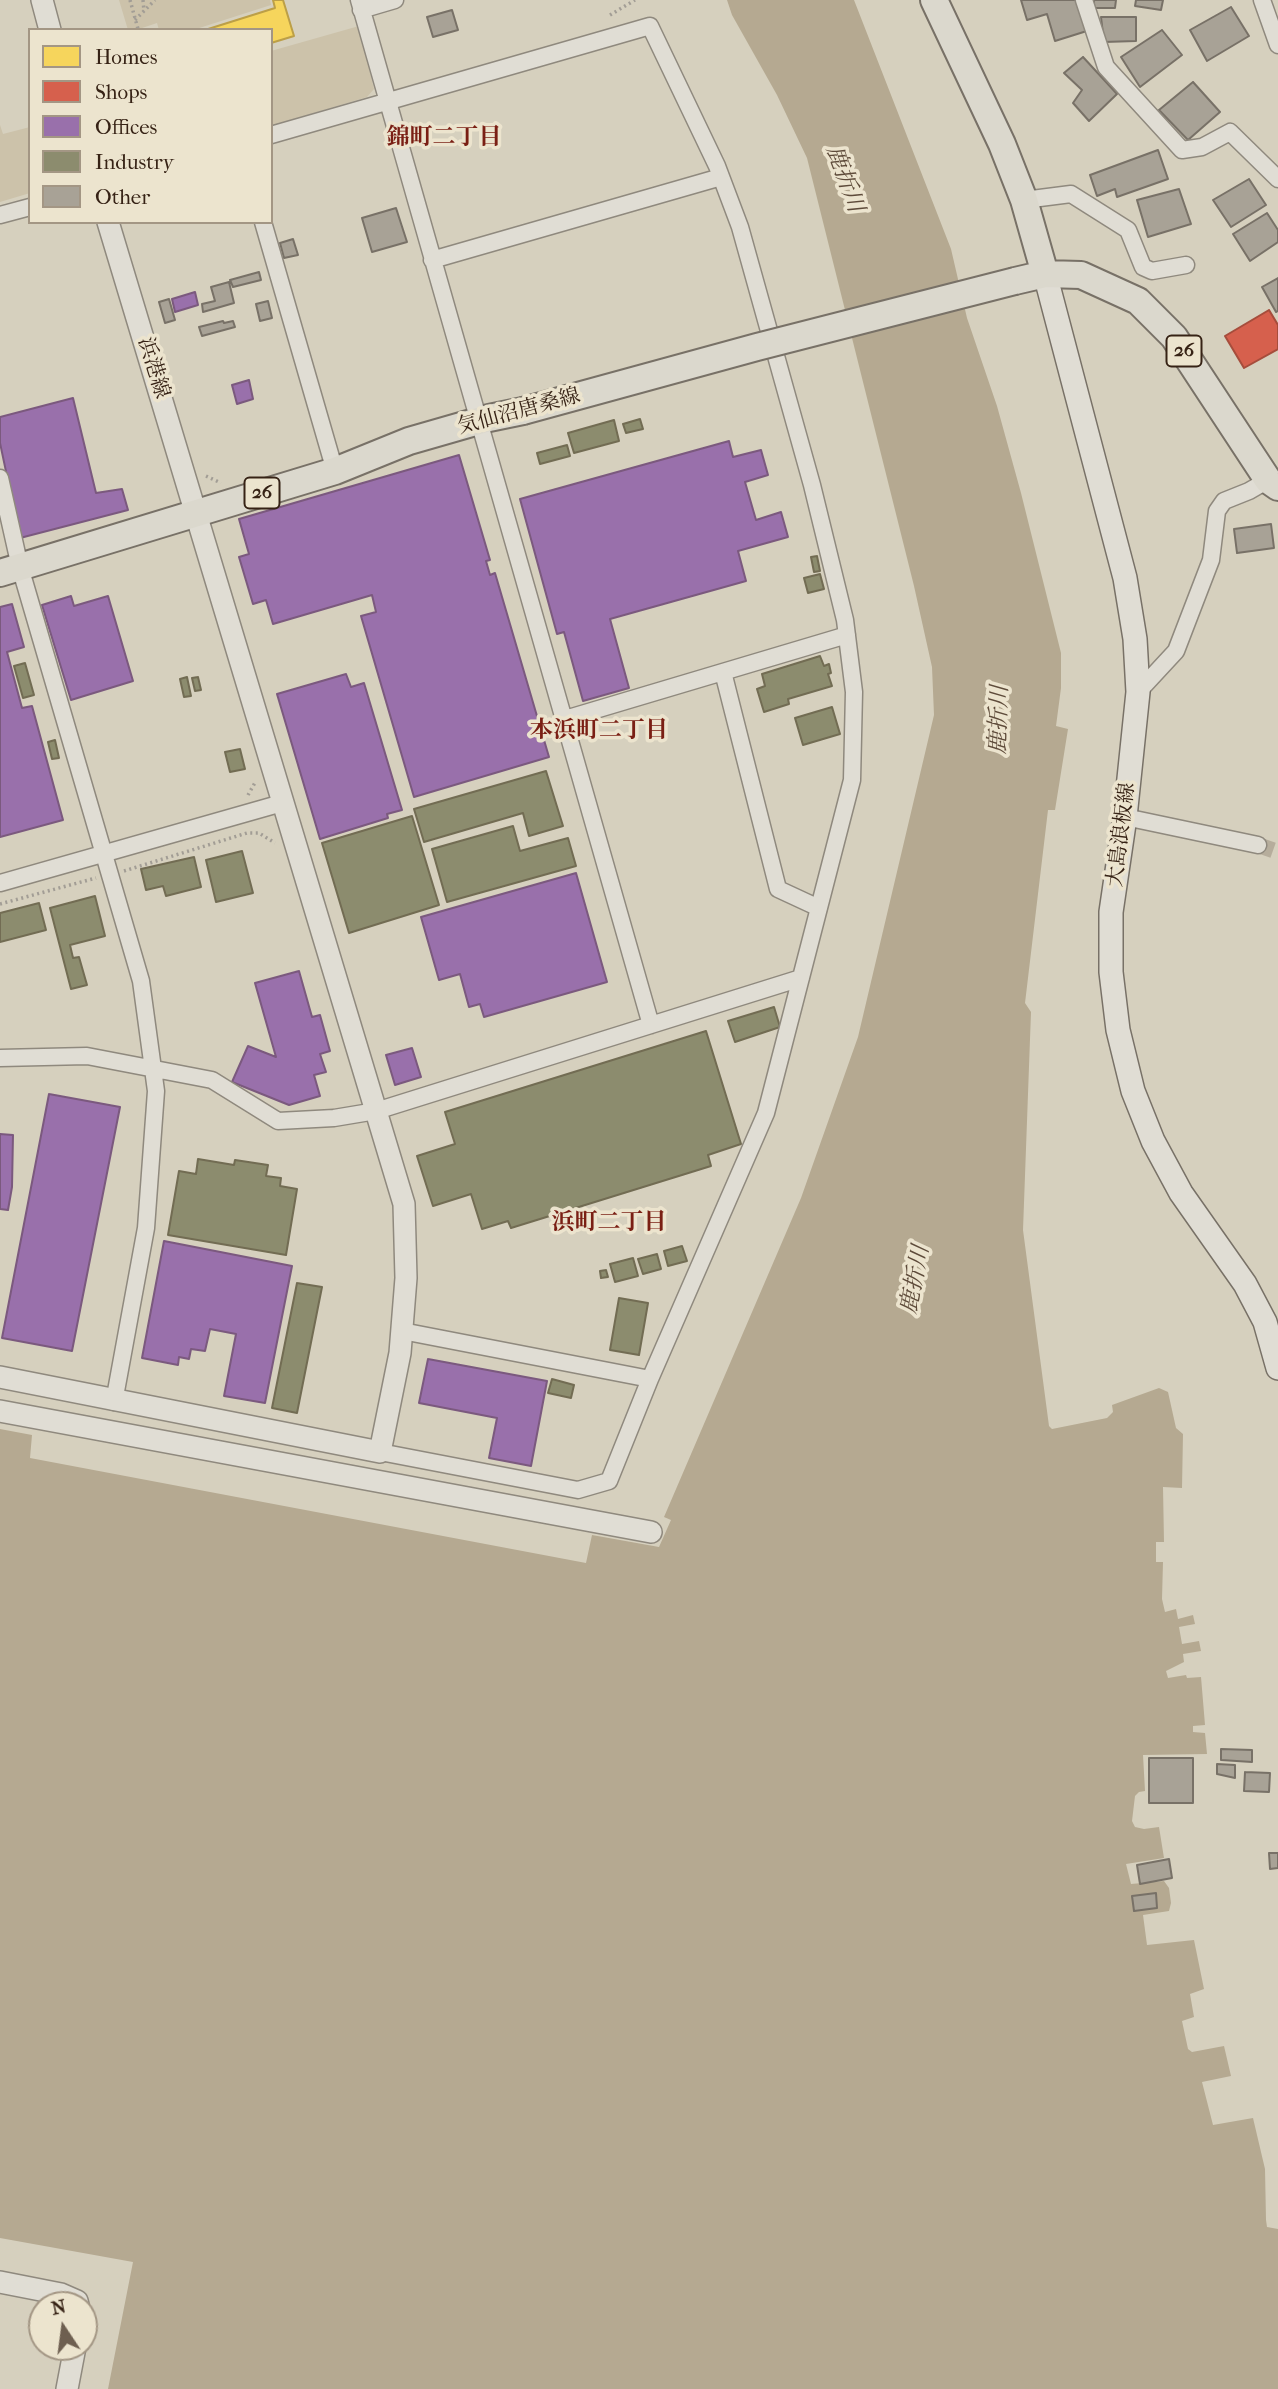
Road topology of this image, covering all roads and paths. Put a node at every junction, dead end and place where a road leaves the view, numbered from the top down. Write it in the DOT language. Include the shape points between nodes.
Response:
graph roads {
  1 [pos="42,0"];
  2 [pos="130,0"];
  3 [pos="143,0"];
  4 [pos="155,0"];
  5 [pos="395,0"];
  6 [pos="635,0"];
  7 [pos="934,0"];
  8 [pos="1084,0"];
  9 [pos="1262,0"];
  10 [pos="360,5"];
  11 [pos="144,11"];
  12 [pos="610,15"];
  13 [pos="135,20"];
  14 [pos="49,28"];
  15 [pos="138,28"];
  16 [pos="1278,45"];
  17 [pos="386,101"];
  18 [pos="273,134"];
  19 [pos="1272,161"];
  20 [pos="721,177"];
  21 [pos="1278,178"];
  22 [pos="1024,200"];
  23 [pos="28,207"];
  24 [pos="0,215"];
  25 [pos="109,224"];
  26 [pos="264,224"];
  27 [pos="432,260"];
  28 [pos="1186,264"];
  29 [pos="1045,274"];
  30 [pos="479,421"];
  31 [pos="335,471"];
  32 [pos="203,473"];
  33 [pos="0,478"];
  34 [pos="1273,484"];
  35 [pos="229,486"];
  36 [pos="197,514"];
  37 [pos="10,570"];
  38 [pos="847,635"];
  39 [pos="723,672"];
  40 [pos="1138,692"];
  41 [pos="565,719"];
  42 [pos="257,776"];
  43 [pos="246,797"];
  44 [pos="282,803"];
  45 [pos="1125,817"];
  46 [pos="1258,845"];
  47 [pos="281,847"];
  48 [pos="104,853"];
  49 [pos="110,875"];
  50 [pos="0,883"];
  51 [pos="0,904"];
  52 [pos="819,908"];
  53 [pos="801,978"];
  54 [pos="650,1025"];
  55 [pos="0,1059"];
  56 [pos="153,1069"];
  57 [pos="376,1111"];
  58 [pos="402,1331"];
  59 [pos="1278,1368"];
  60 [pos="0,1377"];
  61 [pos="650,1379"];
  62 [pos="114,1402"];
  63 [pos="0,1411"];
  64 [pos="380,1452"];
  65 [pos="651,1532"];
  66 [pos="0,2282"];
  67 [pos="46,2291"];
  68 [pos="73,2361"];
  69 [pos="68,2389"];
  1 -- 14 [label="street"];
  2 -- 13 [label="path"];
  3 -- 11 [label="path"];
  4 -- 11 [label="path"];
  5 -- 10 [label="street"];
  6 -- 12 [label="path"];
  7 -- 22 [label="main road"];
  8 -- 19 [label="street" via="1106,67 1182,150 1202,147 1230,132"];
  9 -- 16 [label="street"];
  10 -- 17 [label="street"];
  11 -- 13 [label="path"];
  13 -- 15 [label="path"];
  17 -- 18 [label="street"];
  17 -- 20 [label="street" via="650,26"];
  17 -- 27 [label="street"];
  19 -- 21 [label="street"];
  20 -- 27 [label="street"];
  20 -- 38 [label="street" via="740,227 809,472"];
  22 -- 28 [label="street" via="1071,194 1128,230 1143,267 1152,271"];
  22 -- 29 [label="main road"];
  23 -- 24 [label="street"];
  25 -- 36 [label="street, 浜港線"];
  26 -- 31 [label="street"];
  27 -- 30 [label="street"];
  29 -- 30 [label="main road, 気仙沼唐桑線 / 26, bridge"];
  29 -- 34 [label="main road, 気仙沼唐桑線 / 26" via="1081,275 1138,301 1174,337"];
  29 -- 40 [label="main road, 大島浪板線" via="1125,578"];
  30 -- 31 [label="main road, 気仙沼唐桑線 / 26" via="409,441"];
  30 -- 41 [label="street"];
  31 -- 36 [label="main road, 気仙沼唐桑線 / 26"];
  32 -- 35 [label="path"];
  33 -- 37 [label="street"];
  34 -- 40 [label="street" via="1224,501 1217,511 1211,560 1176,651"];
  36 -- 37 [label="main road, 気仙沼唐桑線 / 26"];
  36 -- 44 [label="street, 浜港線"];
  37 -- 48 [label="street"];
  38 -- 39 [label="street"];
  38 -- 52 [label="street" via="854,692 852,780"];
  39 -- 41 [label="street"];
  39 -- 52 [label="street" via="778,889"];
  40 -- 45 [label="main road, 大島浪板線"];
  41 -- 54 [label="street"];
  42 -- 43 [label="path"];
  44 -- 48 [label="street"];
  44 -- 57 [label="street, 浜港線"];
  45 -- 46 [label="street"];
  45 -- 59 [label="main road, 大島浪板線" via="1111,912 1111,972 1118,1030 1133,1091 1181,1193 1245,1284 1265,1322"];
  47 -- 49 [label="path" via="259,833 247,833"];
  48 -- 49 [label="street"];
  48 -- 50 [label="street"];
  49 -- 51 [label="path"];
  49 -- 56 [label="street" via="141,981"];
  52 -- 53 [label="street"];
  53 -- 54 [label="street"];
  53 -- 61 [label="street" via="766,1113"];
  54 -- 57 [label="street"];
  55 -- 56 [label="street" via="87,1056"];
  56 -- 57 [label="street" via="212,1080 278,1121"];
  56 -- 62 [label="street" via="156,1091 146,1228"];
  57 -- 58 [label="street, 浜港線" via="404,1204"];
  58 -- 61 [label="street"];
  58 -- 64 [label="street, 浜港線"];
  60 -- 62 [label="street"];
  61 -- 64 [label="street" via="609,1481 578,1490"];
  62 -- 64 [label="street"];
  63 -- 65 [label="street"];
  66 -- 67 [label="street"];
  68 -- 69 [label="street"];
}
